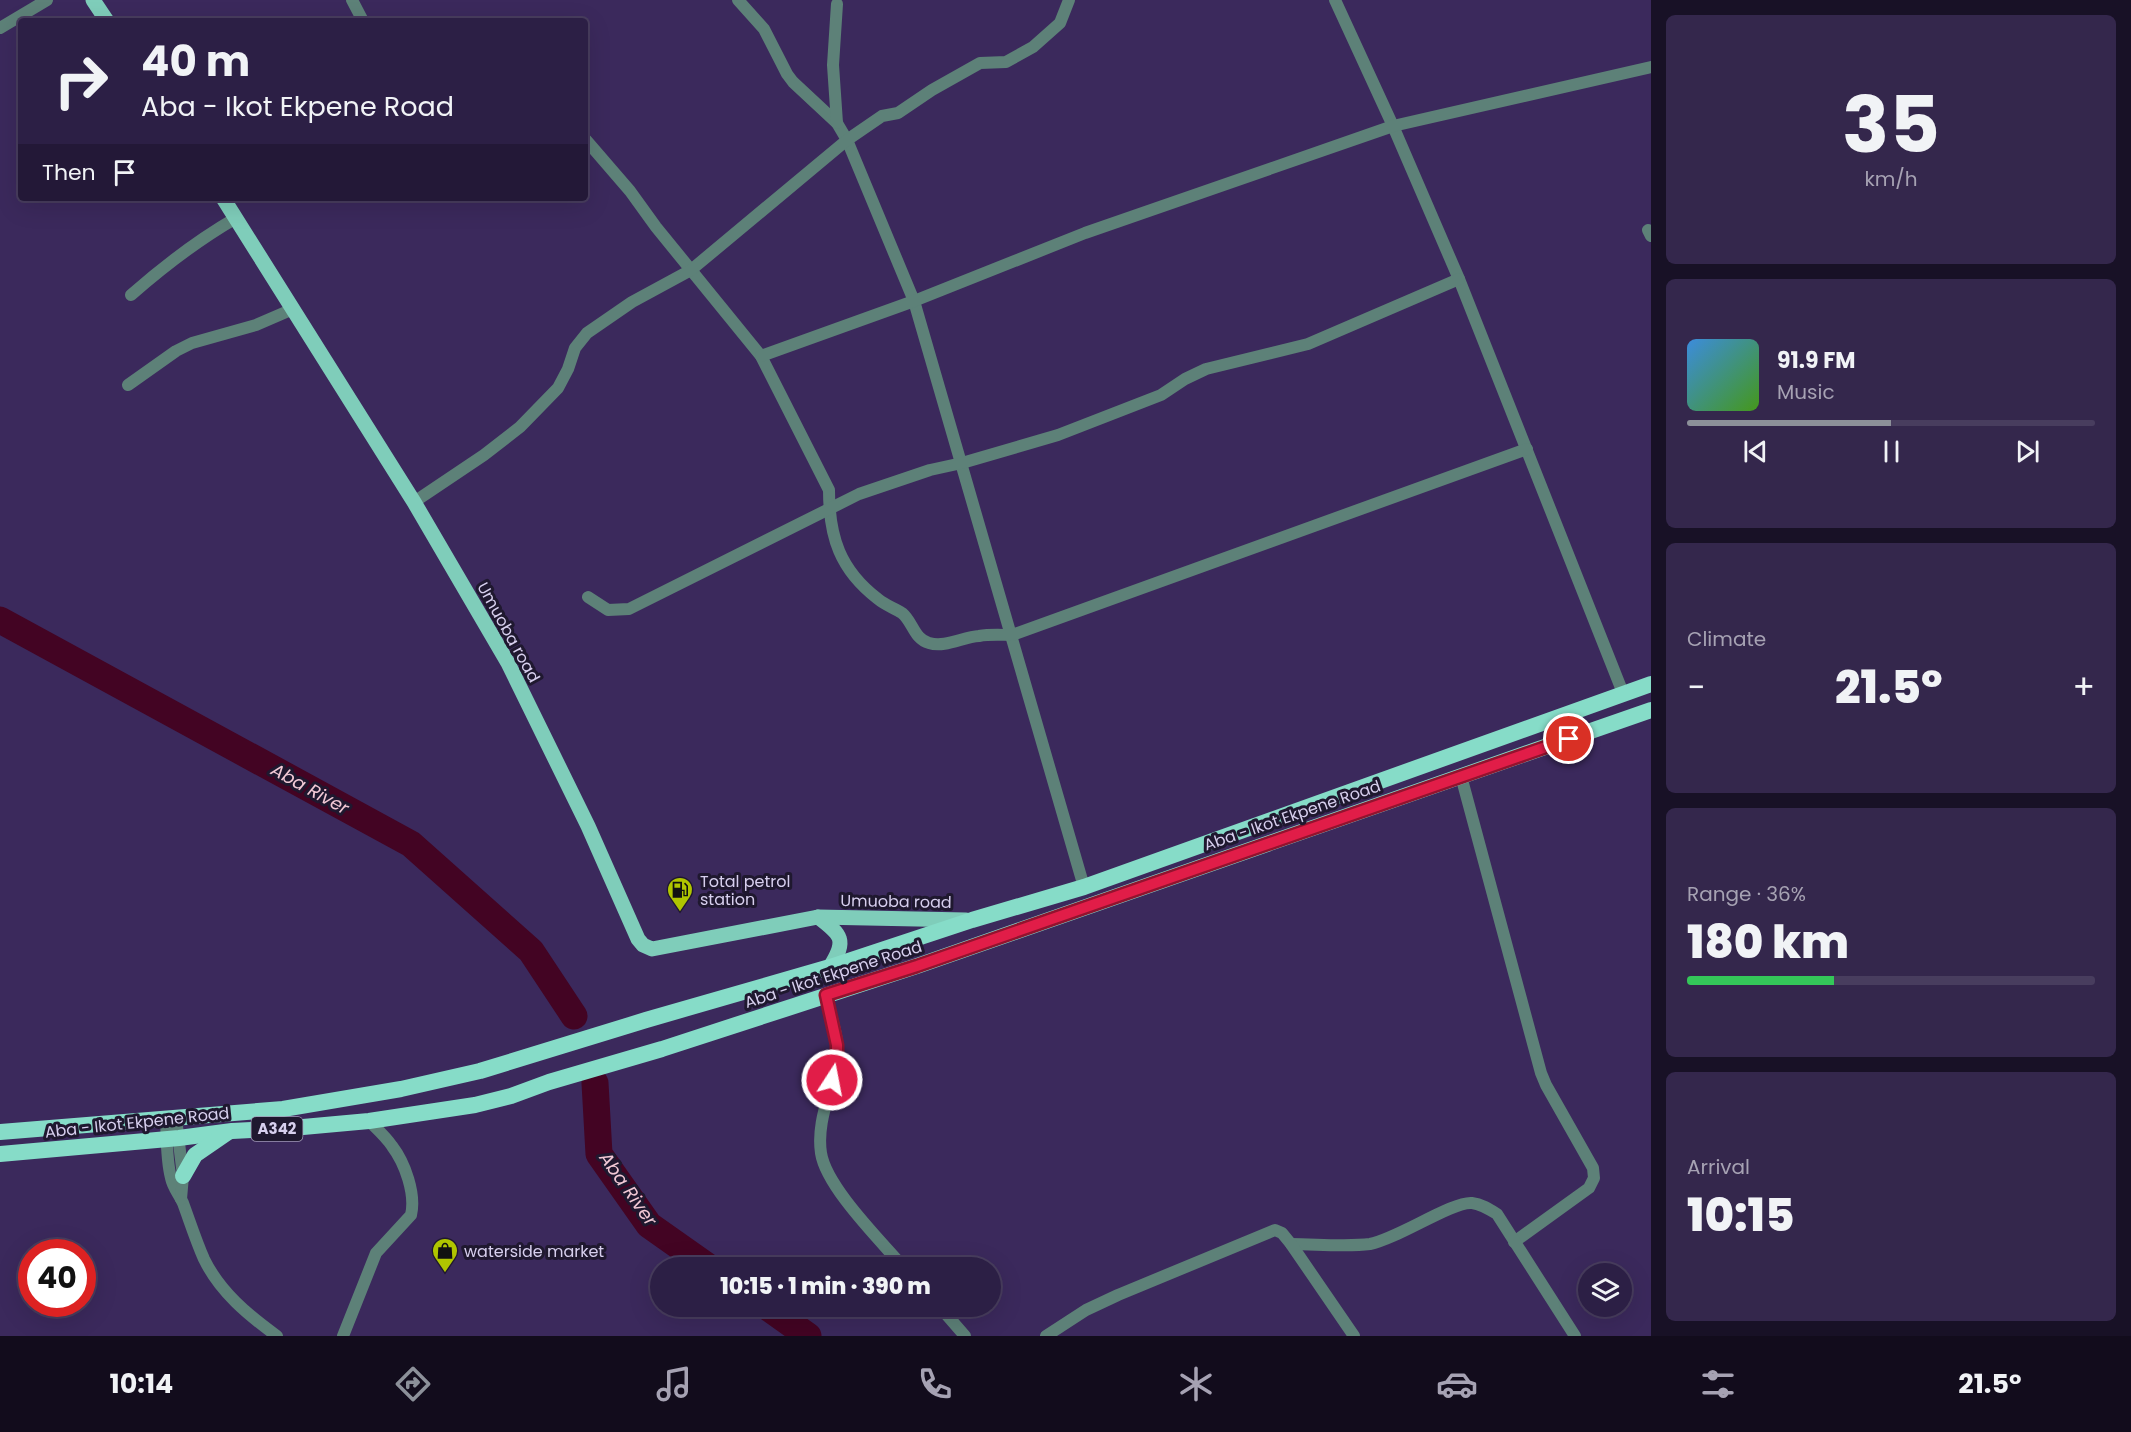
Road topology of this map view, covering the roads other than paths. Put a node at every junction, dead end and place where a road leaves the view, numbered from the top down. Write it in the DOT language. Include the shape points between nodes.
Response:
graph roads {
  1 [pos="47,0"];
  2 [pos="93,0"];
  3 [pos="352,0"];
  4 [pos="738,0"];
  5 [pos="1069,0"];
  6 [pos="1335,0"];
  7 [pos="837,4"];
  8 [pos="105,18"];
  9 [pos="361,18"];
  10 [pos="0,28"];
  11 [pos="1651,67"];
  12 [pos="837,123"];
  13 [pos="1393,126"];
  14 [pos="847,140"];
  15 [pos="588,142"];
  16 [pos="226,201"];
  17 [pos="236,218"];
  18 [pos="691,270"];
  19 [pos="1459,279"];
  20 [pos="131,295"];
  21 [pos="914,301"];
  22 [pos="293,309"];
  23 [pos="761,356"];
  24 [pos="128,385"];
  25 [pos="1527,448"];
  26 [pos="962,463"];
  27 [pos="414,502"];
  28 [pos="829,508"];
  29 [pos="588,597"];
  30 [pos="1012,635"];
  31 [pos="1651,684"];
  32 [pos="1623,693"];
  33 [pos="1651,710"];
  34 [pos="1461,776"];
  35 [pos="1084,887"];
  36 [pos="818,917"];
  37 [pos="972,920"];
  38 [pos="830,967"];
  39 [pos="826,995"];
  40 [pos="171,1118"];
  41 [pos="369,1121"];
  42 [pos="232,1131"];
  43 [pos="0,1132"];
  44 [pos="173,1138"];
  45 [pos="0,1154"];
  46 [pos="183,1176"];
  47 [pos="181,1199"];
  48 [pos="1514,1242"];
  49 [pos="1291,1244"];
  50 [pos="895,1257"];
  51 [pos="948,1317"];
  52 [pos="277,1336"];
  53 [pos="343,1336"];
  54 [pos="964,1336"];
  55 [pos="1046,1336"];
  56 [pos="1354,1336"];
  57 [pos="1575,1336"];
  1 -- 10 [label="street"];
  2 -- 8 [label="main road"];
  3 -- 9 [label="street"];
  4 -- 12 [label="street" via="764,29 793,82"];
  5 -- 14 [label="street" via="1055,29 1015,59 980,63 898,113 882,116"];
  6 -- 13 [label="street"];
  7 -- 12 [label="street" via="833,65"];
  11 -- 13 [label="street"];
  12 -- 14 [label="street"];
  13 -- 19 [label="street"];
  13 -- 21 [label="street" via="1086,233"];
  14 -- 18 [label="street"];
  14 -- 21 [label="street"];
  15 -- 18 [label="street"];
  16 -- 17 [label="main road, Umuoba road"];
  17 -- 20 [label="street" via="178,255"];
  17 -- 22 [label="main road, Umuoba road"];
  18 -- 23 [label="street"];
  18 -- 27 [label="street" via="586,333 558,388 520,427"];
  19 -- 25 [label="street"];
  19 -- 26 [label="street" via="1308,344 1206,369 1161,396 1058,435"];
  21 -- 23 [label="street"];
  21 -- 26 [label="street"];
  22 -- 24 [label="street" via="256,325 192,343"];
  22 -- 27 [label="main road, Umuoba road"];
  23 -- 28 [label="street" via="829,490"];
  25 -- 30 [label="street"];
  25 -- 32 [label="street"];
  26 -- 28 [label="street" via="930,470"];
  26 -- 30 [label="street"];
  27 -- 36 [label="main road, Umuoba road" via="508,663 643,945 652,948"];
  28 -- 29 [label="street" via="629,609 608,610"];
  28 -- 30 [label="street" via="845,566 880,602 902,614 918,637 938,645 980,635"];
  30 -- 35 [label="street"];
  31 -- 32 [label="highway, Aba - Ikot Ekpene Road / A342"];
  32 -- 35 [label="highway, Aba - Ikot Ekpene Road / A342"];
  33 -- 34 [label="highway, Aba - Ikot Ekpene Road / A342"];
  34 -- 39 [label="highway, Aba - Ikot Ekpene Road / A342"];
  34 -- 48 [label="street" via="1541,1073 1593,1168 1589,1188"];
  35 -- 37 [label="highway, Aba - Ikot Ekpene Road / A342"];
  36 -- 37 [label="main road, Umuoba road"];
  36 -- 38 [label="main road, Umuoba road" via="840,937 841,946"];
  37 -- 38 [label="highway, Aba - Ikot Ekpene Road / A342"];
  38 -- 40 [label="highway, Aba - Ikot Ekpene Road / A342" via="480,1071 283,1109"];
  39 -- 41 [label="highway, Aba - Ikot Ekpene Road / A342" via="511,1096"];
  39 -- 50 [label="street" via="837,1058 821,1123 821,1154 833,1183"];
  40 -- 43 [label="highway, Aba - Ikot Ekpene Road / A342"];
  40 -- 44 [label="street"];
  41 -- 42 [label="highway, Aba - Ikot Ekpene Road / A342"];
  41 -- 53 [label="street" via="398,1154 413,1206 411,1215 376,1253"];
  42 -- 44 [label="highway, Aba - Ikot Ekpene Road / A342"];
  42 -- 46 [label="highway" via="195,1155"];
  44 -- 45 [label="highway, Aba - Ikot Ekpene Road / A342"];
  44 -- 46 [label="street"];
  44 -- 47 [label="street" via="170,1176"];
  46 -- 47 [label="street"];
  47 -- 52 [label="street" via="215,1278 235,1302"];
  48 -- 49 [label="street" via="1497,1214 1469,1202 1368,1244"];
  48 -- 57 [label="street"];
  49 -- 55 [label="street" via="1282,1233 1266,1233 1118,1295"];
  49 -- 56 [label="street"];
  51 -- 54 [label="street"];
}
